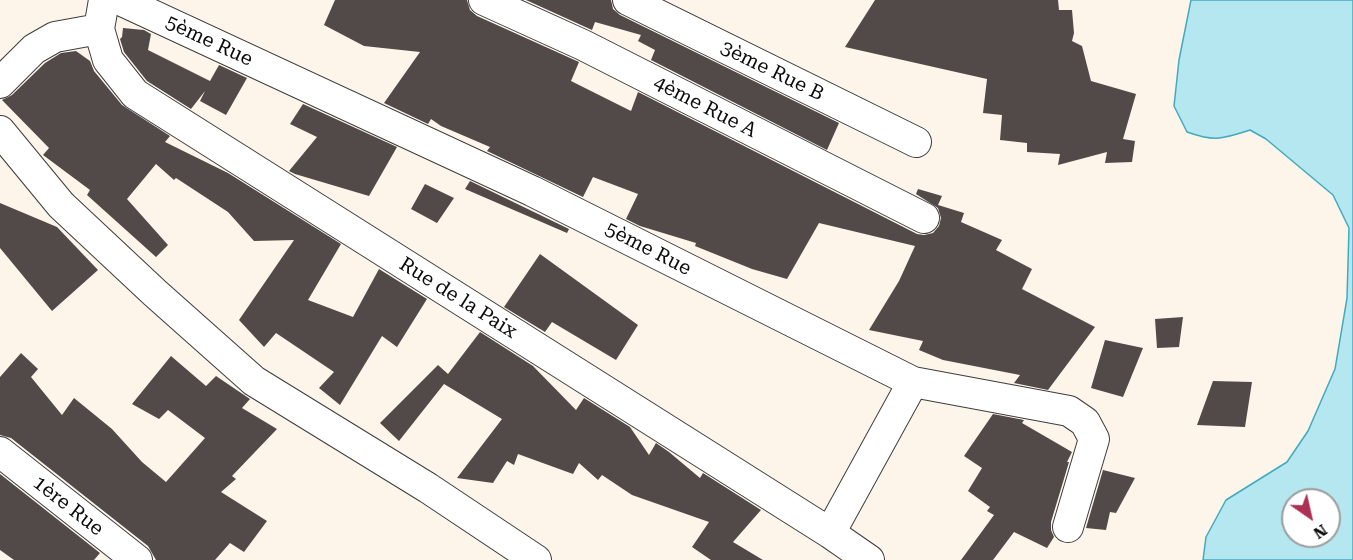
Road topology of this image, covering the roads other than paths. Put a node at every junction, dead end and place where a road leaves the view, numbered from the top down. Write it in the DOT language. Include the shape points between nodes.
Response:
graph roads {
  1 [pos="104,0"];
  2 [pos="120,0"];
  3 [pos="484,0"];
  4 [pos="628,0"];
  5 [pos="99,29"];
  6 [pos="0,83"];
  7 [pos="0,131"];
  8 [pos="916,142"];
  9 [pos="924,218"];
  10 [pos="914,382"];
  11 [pos="0,452"];
  12 [pos="1068,527"];
  13 [pos="830,533"];
  14 [pos="137,560"];
  15 [pos="536,560"];
  16 [pos="869,560"];
  1 -- 5 [label="street, Rue de la Paix"];
  2 -- 10 [label="street, 5ème Rue" via="532,191"];
  3 -- 9 [label="street, 4ème Rue A" via="583,45"];
  4 -- 8 [label="street, 3ème Rue B"];
  5 -- 6 [label="street" via="55,37 34,49"];
  5 -- 13 [label="street, Rue de la Paix" via="108,60 135,94"];
  7 -- 15 [label="street" via="61,205 254,381"];
  10 -- 12 [label="street, 5ème Rue" via="1069,411 1085,422 1094,439"];
  10 -- 13 [label="street"];
  11 -- 14 [label="street, 1ère Rue"];
  13 -- 16 [label="street, Rue de la Paix"];
}
